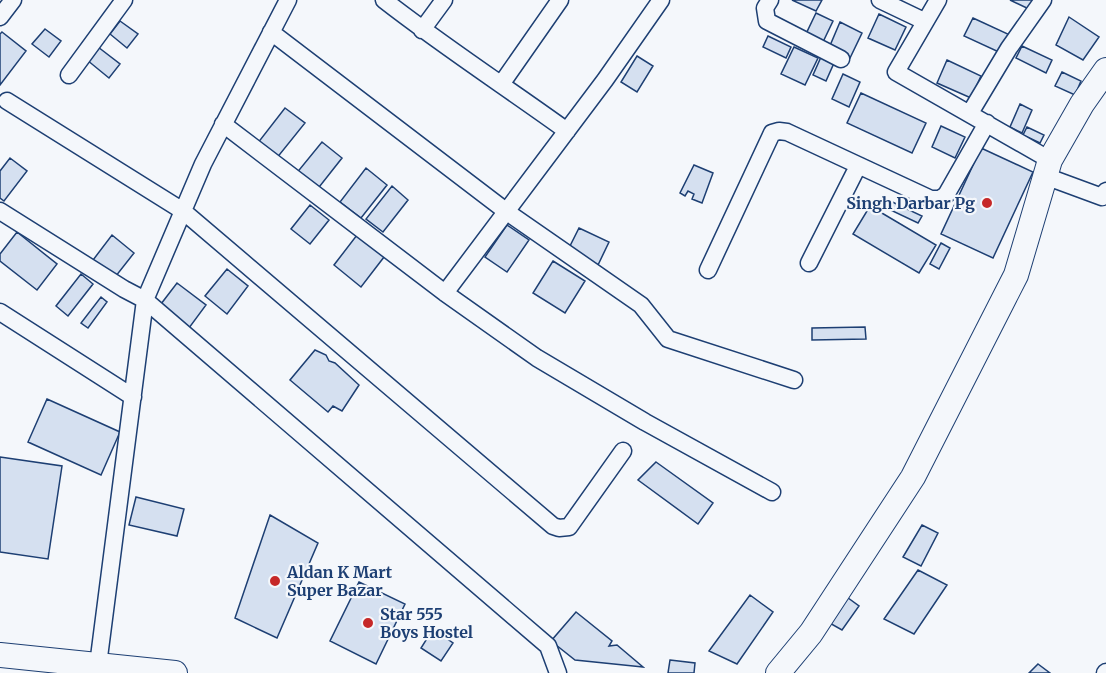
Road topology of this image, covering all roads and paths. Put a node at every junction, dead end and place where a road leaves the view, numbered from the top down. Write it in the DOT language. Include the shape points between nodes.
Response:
graph roads {
  1 [pos="13,0"];
  2 [pos="124,0"];
  3 [pos="288,0"];
  4 [pos="384,0"];
  5 [pos="444,0"];
  6 [pos="560,0"];
  7 [pos="661,0"];
  8 [pos="770,0"];
  9 [pos="880,0"];
  10 [pos="938,0"];
  11 [pos="1043,0"];
  12 [pos="0,17"];
  13 [pos="924,21"];
  14 [pos="422,30"];
  15 [pos="271,32"];
  16 [pos="841,59"];
  17 [pos="1106,70"];
  18 [pos="69,75"];
  19 [pos="502,84"];
  20 [pos="7,101"];
  21 [pos="970,113"];
  22 [pos="987,123"];
  23 [pos="223,124"];
  24 [pos="567,131"];
  25 [pos="858,166"];
  26 [pos="1048,168"];
  27 [pos="1106,191"];
  28 [pos="0,211"];
  29 [pos="183,211"];
  30 [pos="507,212"];
  31 [pos="809,263"];
  32 [pos="708,270"];
  33 [pos="446,293"];
  34 [pos="145,300"];
  35 [pos="0,312"];
  36 [pos="794,380"];
  37 [pos="133,397"];
  38 [pos="623,451"];
  39 [pos="772,492"];
  40 [pos="0,655"];
  41 [pos="98,665"];
  42 [pos="175,673"];
  43 [pos="558,673"];
  44 [pos="778,673"];
  1 -- 12 [label="street"];
  2 -- 18 [label="street"];
  3 -- 15 [label="street"];
  4 -- 14 [label="street"];
  5 -- 14 [label="street"];
  6 -- 19 [label="street"];
  7 -- 24 [label="street"];
  8 -- 16 [label="street" via="765,8 767,21"];
  9 -- 13 [label="street"];
  10 -- 13 [label="street"];
  11 -- 21 [label="street"];
  13 -- 21 [label="street" via="896,72"];
  14 -- 19 [label="street"];
  15 -- 23 [label="street"];
  15 -- 30 [label="street"];
  17 -- 26 [label="street" via="1082,104"];
  19 -- 24 [label="street"];
  20 -- 29 [label="street"];
  21 -- 22 [label="street"];
  22 -- 25 [label="street" via="940,199 931,200"];
  22 -- 26 [label="street"];
  23 -- 29 [label="street"];
  23 -- 33 [label="street"];
  24 -- 30 [label="street"];
  25 -- 31 [label="street"];
  25 -- 32 [label="street" via="787,132 772,134"];
  26 -- 27 [label="street" via="1102,196"];
  26 -- 44 [label="street" via="1016,275 914,477 811,633"];
  28 -- 34 [label="street"];
  29 -- 34 [label="street"];
  29 -- 38 [label="street" via="553,526 569,527"];
  30 -- 33 [label="street"];
  30 -- 36 [label="street" via="641,304 668,339"];
  33 -- 39 [label="street" via="537,358"];
  34 -- 37 [label="street"];
  34 -- 43 [label="street" via="548,646"];
  35 -- 37 [label="street"];
  37 -- 41 [label="street"];
  40 -- 41 [label="street"];
  41 -- 42 [label="street"];
}
